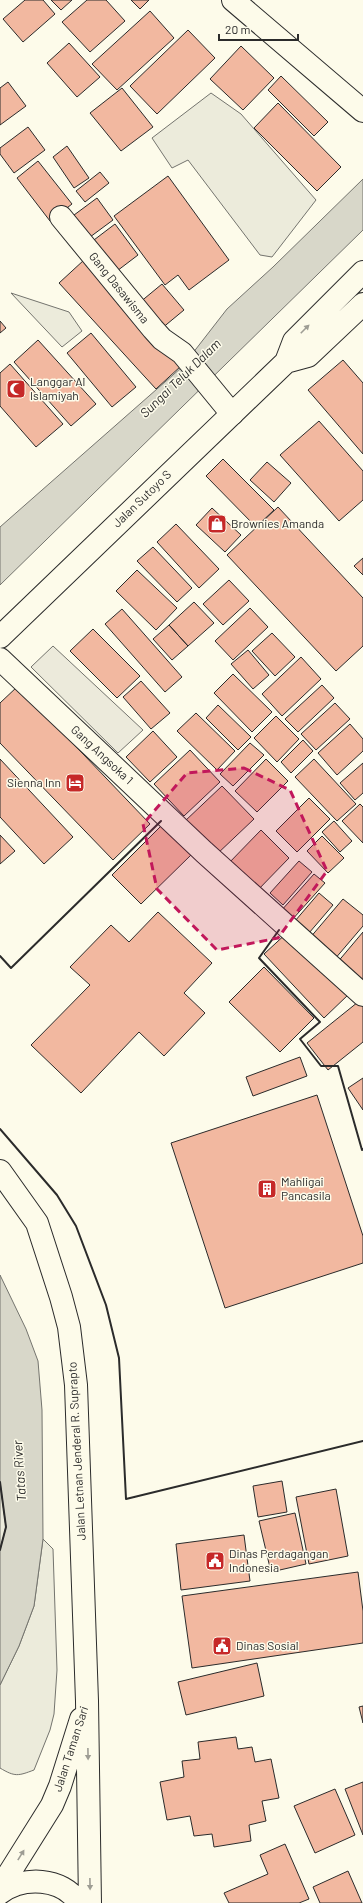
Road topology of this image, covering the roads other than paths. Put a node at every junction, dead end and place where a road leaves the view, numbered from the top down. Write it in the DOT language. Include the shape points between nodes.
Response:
graph roads {
  1 [pos="233,0"];
  2 [pos="363,111"];
  3 [pos="61,216"];
  4 [pos="363,272"];
  5 [pos="363,304"];
  6 [pos="286,362"];
  7 [pos="232,414"];
  8 [pos="0,637"];
  9 [pos="0,659"];
  10 [pos="363,995"];
  11 [pos="0,1171"];
  12 [pos="87,1701"];
  13 [pos="0,1888"];
  14 [pos="0,1893"];
  15 [pos="78,1903"];
  16 [pos="90,1903"];
  1 -- 2 [label="main road"];
  3 -- 7 [label="main road, Gang Dasawisma" via="153,329 182,353"];
  6 -- 4 [label="main road, Jalan Sutoyo S, one-way" via="294,341"];
  5 -- 6 [label="main road, Jalan Sutoyo S" via="308,356"];
  6 -- 7 [label="main road, Jalan Sutoyo S"];
  7 -- 8 [label="main road, Jalan Sutoyo S"];
  9 -- 10 [label="main road, Gang Angsoka 1" via="204,852"];
  11 -- 12 [label="main road, Jalan Letnan Jenderal R. Suprapto" via="37,1223 62,1297 69,1327 76,1385"];
  13 -- 12 [label="main road, Jalan Taman Sari, one-way" via="52,1805"];
  12 -- 16 [label="main road, Jalan Taman Sari, one-way"];
  14 -- 15 [label="main road" via="26,1881 45,1882 62,1888"];
}
